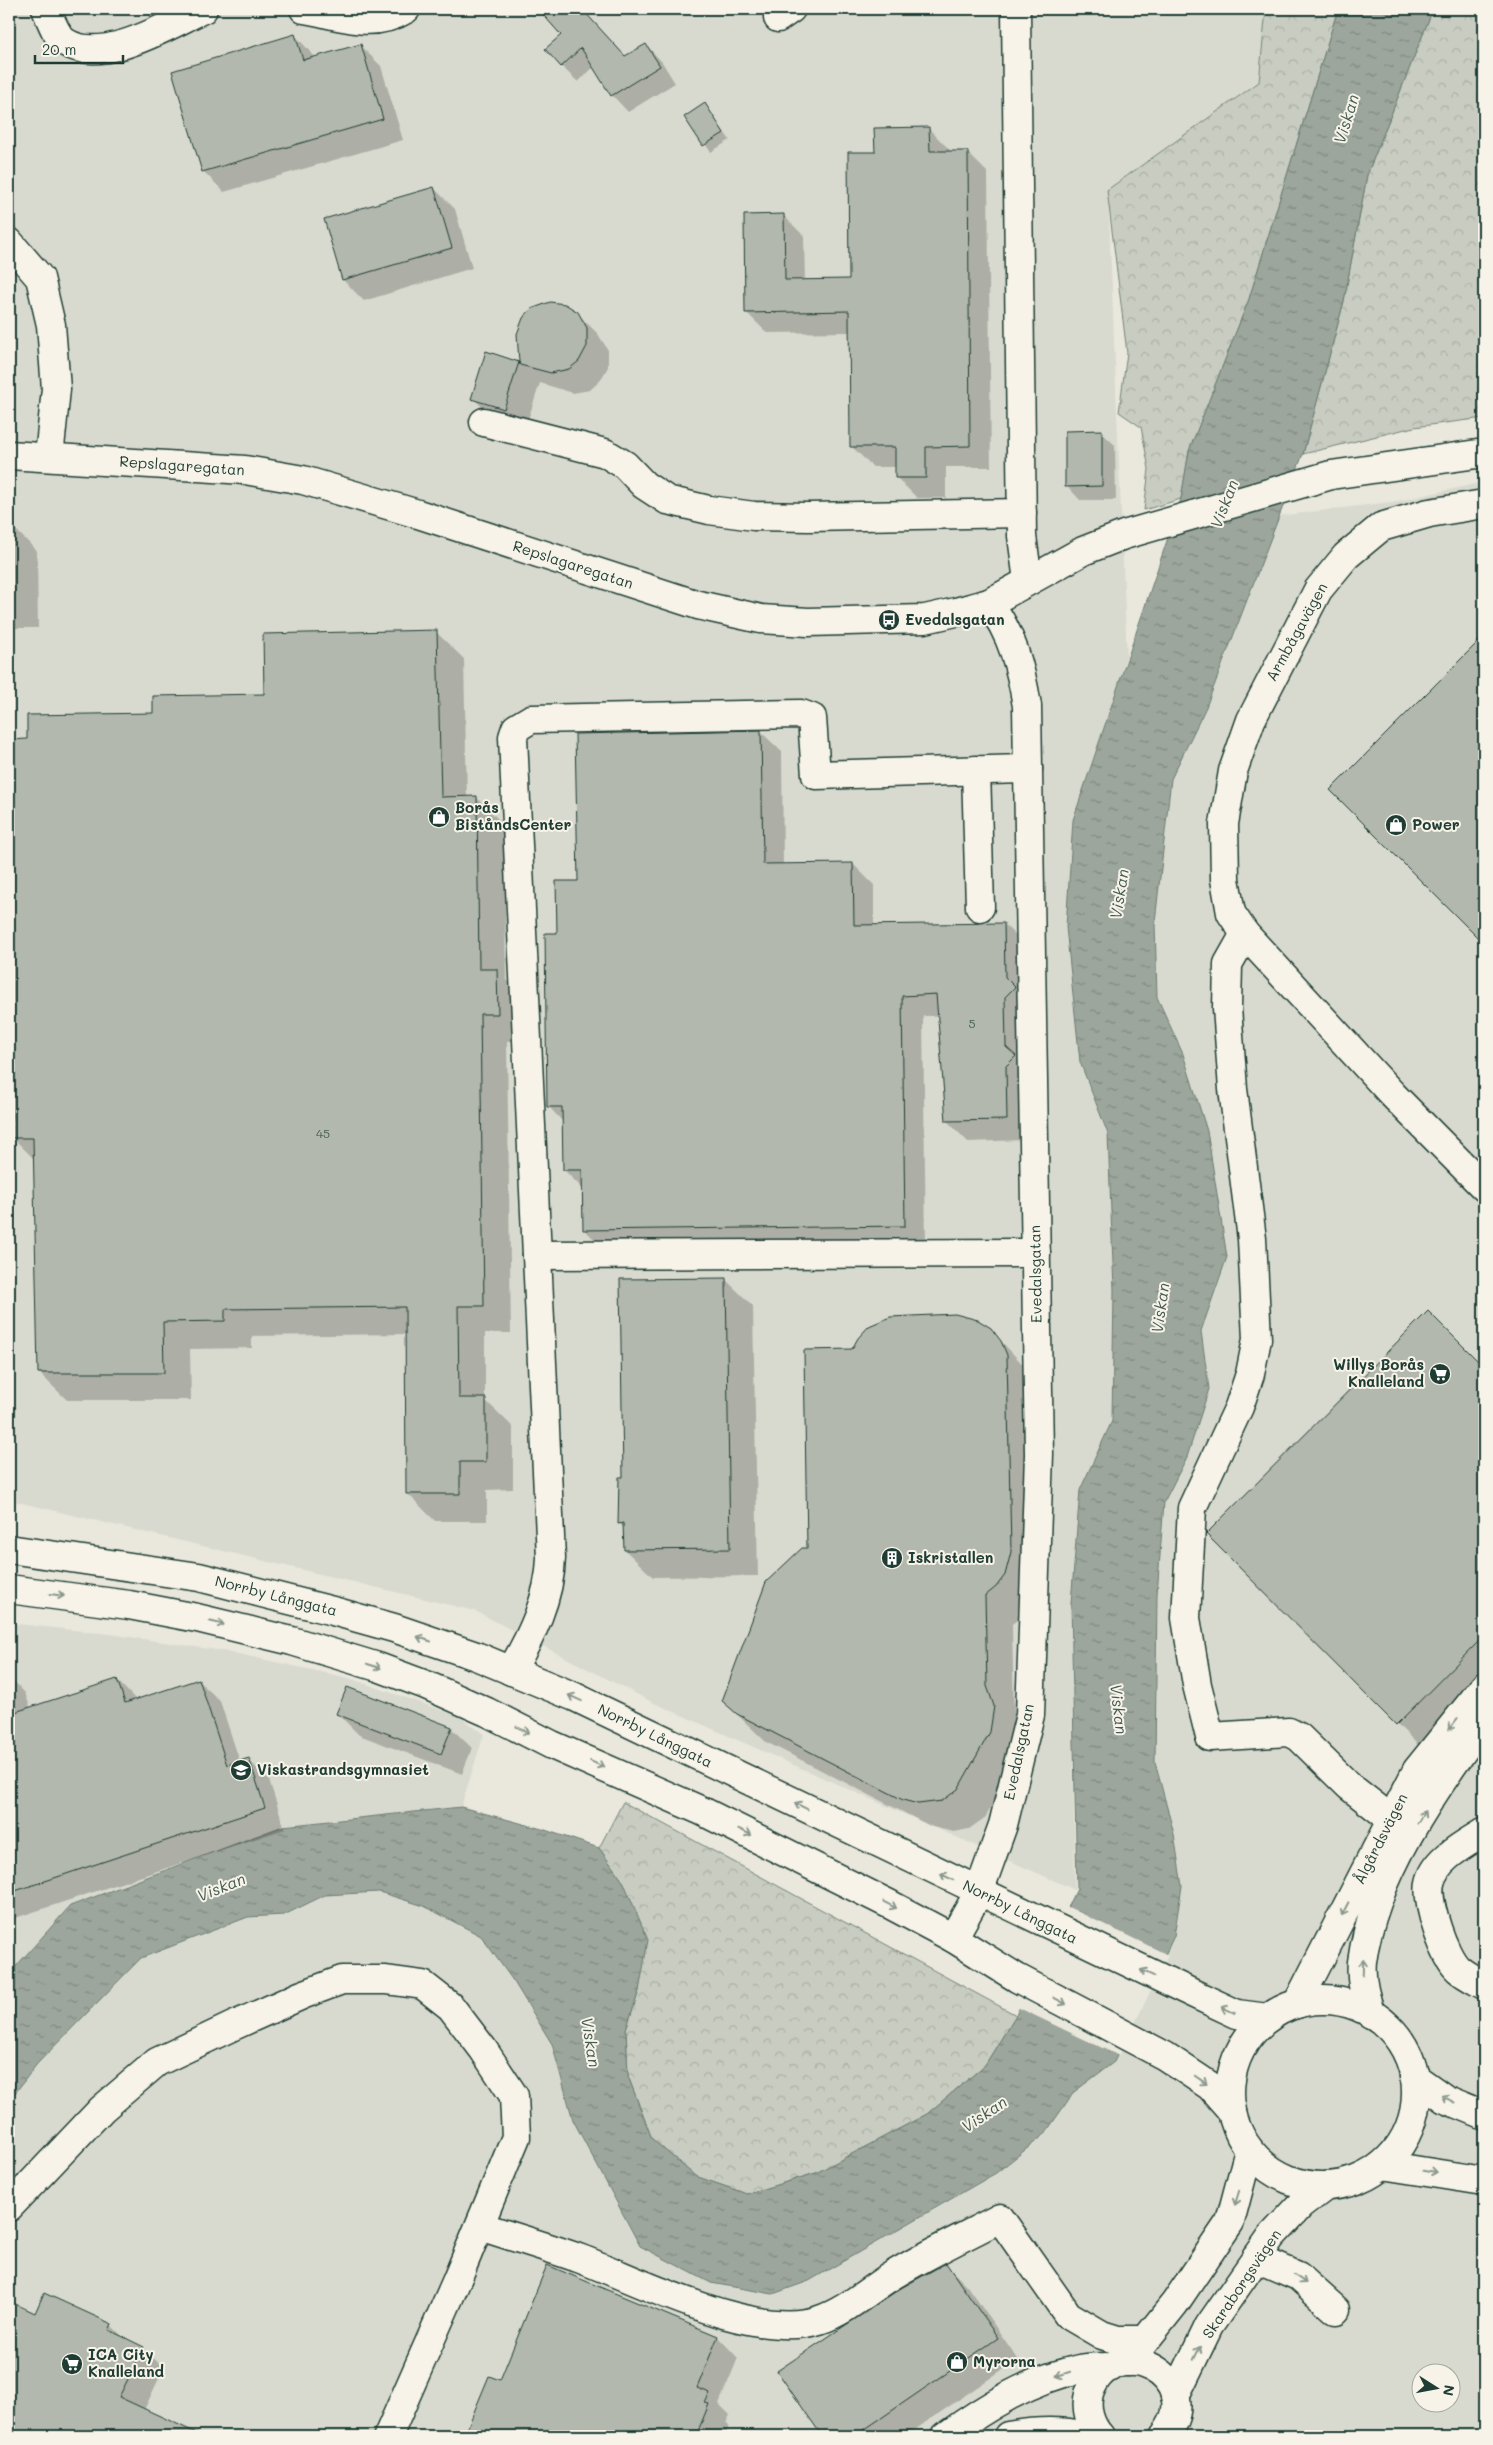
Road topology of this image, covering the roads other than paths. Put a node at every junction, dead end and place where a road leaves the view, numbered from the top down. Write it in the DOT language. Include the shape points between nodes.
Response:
graph roads {
  1 [pos="46,9"];
  2 [pos="203,9"];
  3 [pos="304,9"];
  4 [pos="406,9"];
  5 [pos="1016,9"];
  6 [pos="9,242"];
  7 [pos="484,422"];
  8 [pos="1484,454"];
  9 [pos="9,455"];
  10 [pos="49,457"];
  11 [pos="1484,504"];
  12 [pos="1022,514"];
  13 [pos="1028,581"];
  14 [pos="990,603"];
  15 [pos="1028,769"];
  16 [pos="976,770"];
  17 [pos="980,908"];
  18 [pos="1245,934"];
  19 [pos="1484,1187"];
  20 [pos="1036,1253"];
  21 [pos="537,1255"];
  22 [pos="9,1549"];
  23 [pos="9,1589"];
  24 [pos="511,1671"];
  25 [pos="1484,1686"];
  26 [pos="1479,1735"];
  27 [pos="1391,1819"];
  28 [pos="1484,1832"];
  29 [pos="979,1892"];
  30 [pos="952,1938"];
  31 [pos="1484,1985"];
  32 [pos="1296,2004"];
  33 [pos="1371,2014"];
  34 [pos="1268,2018"];
  35 [pos="1414,2077"];
  36 [pos="1232,2111"];
  37 [pos="1484,2115"];
  38 [pos="1249,2150"];
  39 [pos="1382,2165"];
  40 [pos="1484,2181"];
  41 [pos="1326,2186"];
  42 [pos="9,2207"];
  43 [pos="480,2226"];
  44 [pos="1256,2258"];
  45 [pos="1336,2310"];
  46 [pos="1144,2340"];
  47 [pos="1119,2364"];
  48 [pos="1175,2396"];
  49 [pos="388,2436"];
  50 [pos="946,2436"];
  51 [pos="1008,2436"];
  52 [pos="1087,2436"];
  53 [pos="1100,2436"];
  54 [pos="1165,2436"];
  1 -- 2 [label="street" via="64,42 89,49 114,48"];
  3 -- 4 [label="street" via="380,21"];
  5 -- 12 [label="street"];
  6 -- 10 [label="street" via="40,278 51,325 56,389"];
  7 -- 12 [label="street" via="605,453 625,465 644,485 667,500 709,510 754,516 808,517"];
  8 -- 13 [label="street, Repslagaregatan" via="1331,475 1124,535 1084,551"];
  9 -- 10 [label="street, Repslagaregatan"];
  10 -- 14 [label="street, Repslagaregatan" via="245,470 303,480 698,605 761,619 808,622 925,619"];
  11 -- 18 [label="street, Armbågavägen" via="1429,513 1381,527 1346,556 1318,590 1251,720 1233,770 1224,824 1225,879 1231,913"];
  12 -- 13 [label="street"];
  13 -- 14 [label="street, Repslagaregatan"];
  14 -- 15 [label="street, Evedalsgatan" via="1003,622 1020,667 1027,706"];
  15 -- 16 [label="street"];
  15 -- 20 [label="street, Evedalsgatan"];
  16 -- 17 [label="street"];
  16 -- 21 [label="street" via="816,775 812,718 800,714 532,719 516,728 513,737"];
  18 -- 19 [label="street, Armbågavägen" via="1393,1095"];
  18 -- 27 [label="street" via="1228,964 1227,1008 1233,1089 1252,1239 1256,1339 1250,1374 1239,1407 1192,1508 1186,1618 1197,1685 1210,1737 1289,1732 1299,1737 1349,1786"];
  20 -- 21 [label="street"];
  20 -- 29 [label="street, Evedalsgatan" via="1039,1454 1030,1715 1003,1825"];
  21 -- 24 [label="street" via="550,1579 524,1650"];
  24 -- 22 [label="street, Norrby Långgata, one-way" via="394,1628 199,1577"];
  23 -- 30 [label="street, one-way" via="197,1618 292,1641 378,1667 487,1712 552,1745 702,1811"];
  29 -- 24 [label="street, Norrby Långgata, one-way" via="575,1697"];
  25 -- 27 [label="street, Ålgårdsvägen, one-way" via="1417,1770"];
  33 -- 26 [label="street, Ålgårdsvägen, one-way" via="1364,1992 1362,1963 1379,1899 1420,1818"];
  27 -- 32 [label="street, Ålgårdsvägen, one-way"];
  28 -- 31 [label="street" via="1445,1859 1430,1884 1436,1925 1446,1952 1457,1968"];
  29 -- 30 [label="street, Evedalsgatan"];
  34 -- 29 [label="street, Norrby Långgata, one-way" via="1237,2014"];
  30 -- 36 [label="street, one-way" via="1017,1978 1165,2056 1210,2086"];
  32 -- 33 [label="street" via="1334,2001"];
  32 -- 34 [label="street"];
  33 -- 35 [label="street" via="1396,2036 1408,2056"];
  34 -- 36 [label="street" via="1252,2033 1236,2060 1230,2085"];
  37 -- 35 [label="street, one-way" via="1445,2099"];
  35 -- 39 [label="street" via="1415,2101 1410,2125 1399,2147"];
  36 -- 38 [label="street" via="1238,2132"];
  38 -- 41 [label="street" via="1265,2166 1283,2177 1304,2184"];
  38 -- 46 [label="street, one-way" via="1230,2222 1175,2303"];
  39 -- 40 [label="street, one-way"];
  39 -- 41 [label="street" via="1350,2182"];
  41 -- 44 [label="street, Skaraborgsvägen" via="1301,2205 1271,2236"];
  42 -- 43 [label="street" via="102,2109 157,2062 342,1980 386,1980 422,1986 451,2007 514,2096 516,2137"];
  43 -- 46 [label="street" via="580,2259 725,2314 783,2324 804,2324 821,2320 895,2274 1000,2218 1068,2315 1102,2335 1118,2340"];
  43 -- 49 [label="street"];
  44 -- 45 [label="street, one-way" via="1298,2276"];
  48 -- 44 [label="street, Skaraborgsvägen, one-way" via="1209,2326"];
  46 -- 47 [label="street"];
  47 -- 48 [label="street" via="1139,2362 1158,2370 1166,2377"];
  47 -- 50 [label="street, one-way" via="1080,2369 1039,2382 987,2407"];
  47 -- 53 [label="street" via="1096,2379 1088,2396 1089,2416"];
  48 -- 54 [label="street" via="1174,2422"];
  51 -- 52 [label="street" via="1052,2431"];
}
